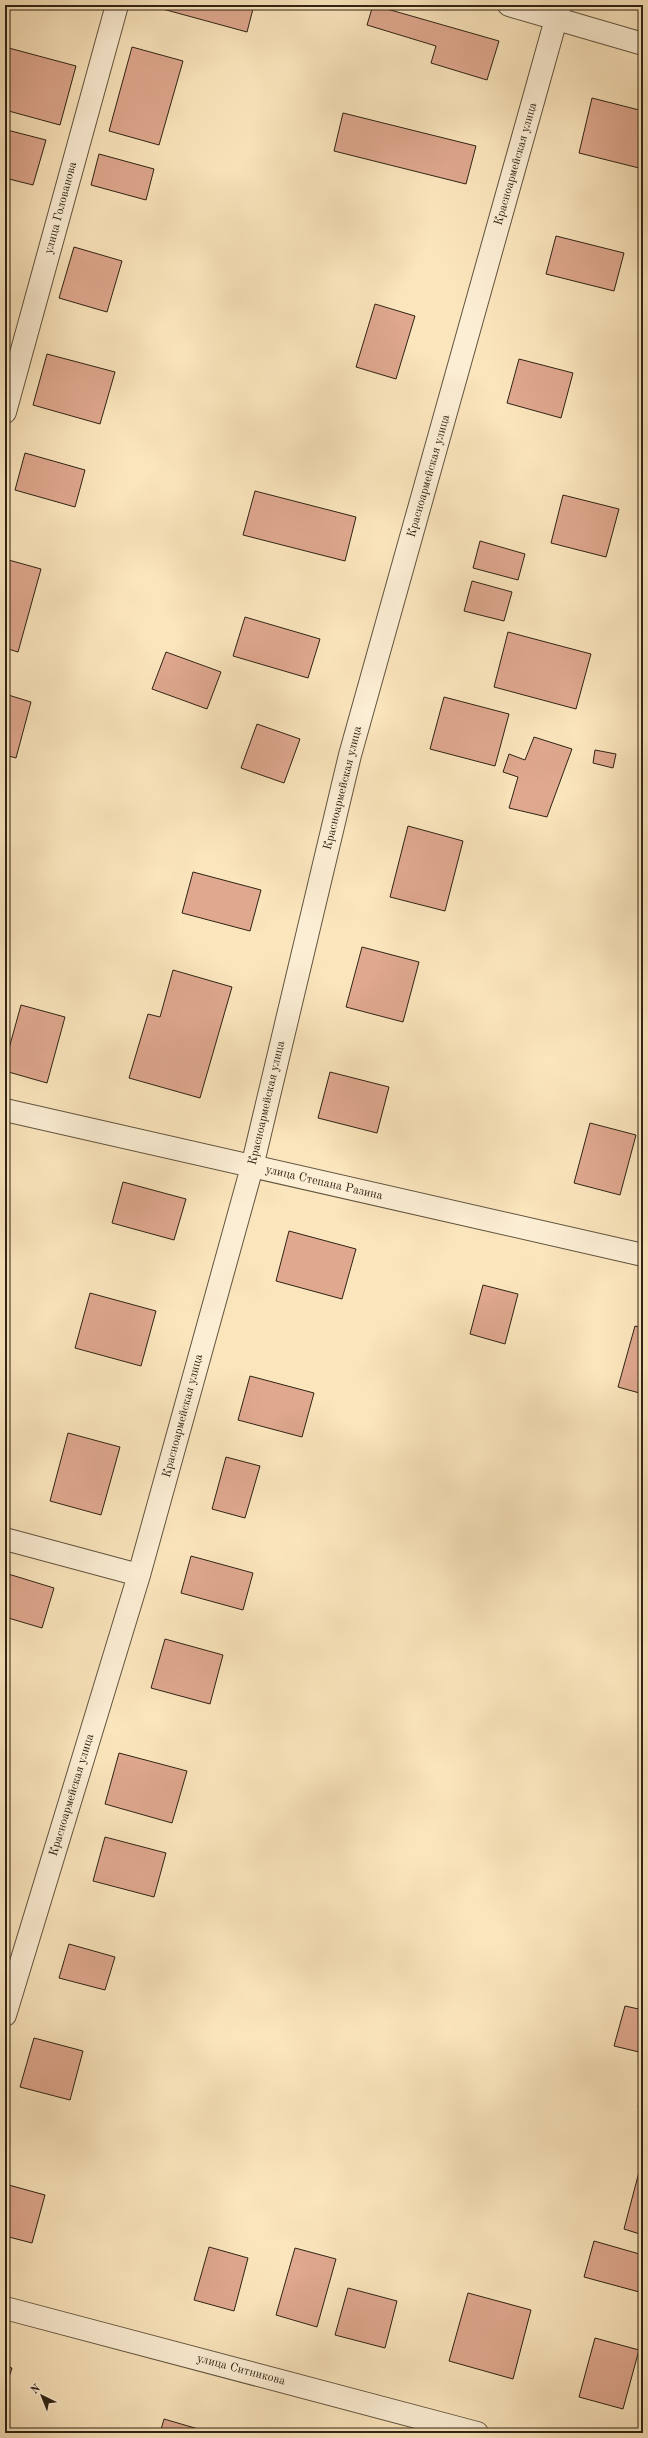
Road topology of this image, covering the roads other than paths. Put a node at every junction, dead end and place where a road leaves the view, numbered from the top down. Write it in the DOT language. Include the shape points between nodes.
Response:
graph roads {
  1 [pos="117,5"];
  2 [pos="509,5"];
  3 [pos="558,12"];
  4 [pos="643,44"];
  5 [pos="5,412"];
  6 [pos="5,1110"];
  7 [pos="252,1166"];
  8 [pos="643,1255"];
  9 [pos="5,1539"];
  10 [pos="140,1575"];
  11 [pos="5,2015"];
  12 [pos="5,2308"];
  13 [pos="477,2433"];
  1 -- 5 [label="street, улица Голованова"];
  2 -- 3 [label="street"];
  3 -- 4 [label="street"];
  3 -- 7 [label="street, Красноармейская улица" via="350,755"];
  6 -- 7 [label="street, улица Степана Разина"];
  7 -- 8 [label="street, улица Степана Разина"];
  7 -- 10 [label="street, Красноармейская улица"];
  9 -- 10 [label="street"];
  10 -- 11 [label="street, Красноармейская улица"];
  12 -- 13 [label="street, улица Ситникова"];
}
